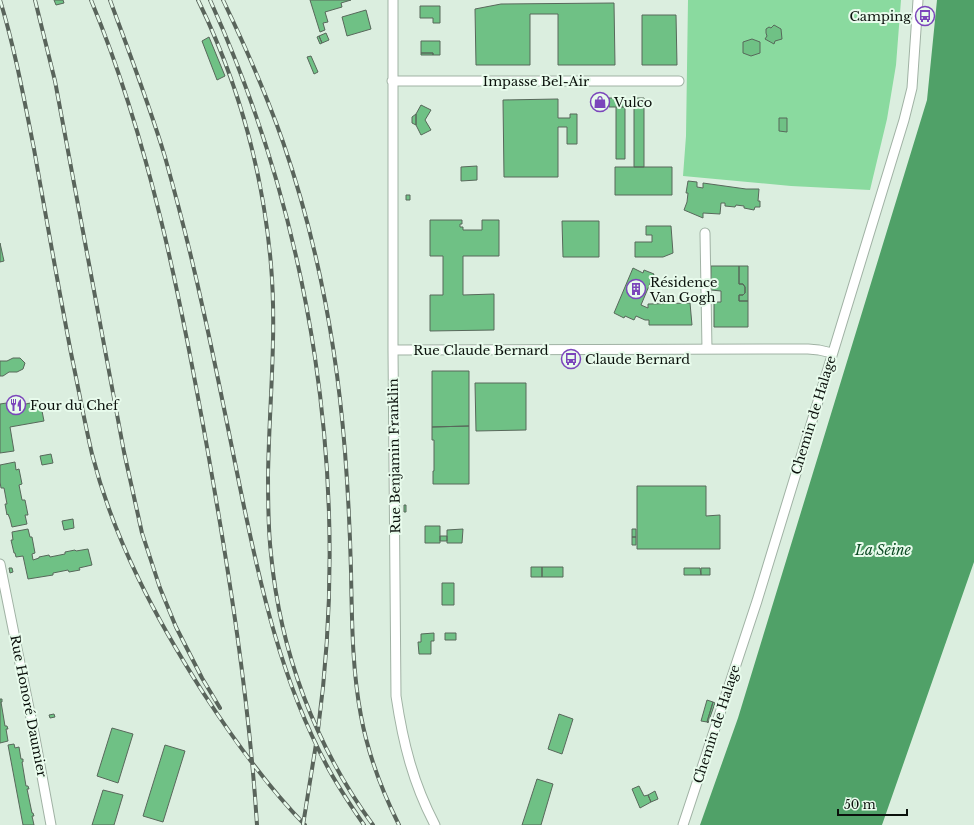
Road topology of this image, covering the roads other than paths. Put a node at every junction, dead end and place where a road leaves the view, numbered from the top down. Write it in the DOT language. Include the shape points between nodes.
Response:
graph roads {
  1 [pos="393,0"];
  2 [pos="918,0"];
  3 [pos="392,81"];
  4 [pos="679,81"];
  5 [pos="705,233"];
  6 [pos="707,349"];
  7 [pos="393,350"];
  8 [pos="832,353"];
  9 [pos="0,564"];
  10 [pos="51,825"];
  11 [pos="435,825"];
  12 [pos="683,825"];
  1 -- 3 [label="street, Rue Benjamin Franklin"];
  2 -- 8 [label="street, Chemin de Halage" via="912,88"];
  3 -- 4 [label="street, Impasse Bel-Air"];
  3 -- 7 [label="street, Rue Benjamin Franklin"];
  5 -- 6 [label="street"];
  6 -- 7 [label="street, Rue Claude Bernard"];
  6 -- 8 [label="street, Rue Claude Bernard" via="808,349"];
  7 -- 11 [label="street, Rue Benjamin Franklin" via="396,696 402,734 417,788"];
  8 -- 12 [label="street, Chemin de Halage" via="757,601"];
  9 -- 10 [label="street, Rue Honoré Daumier"];
}
